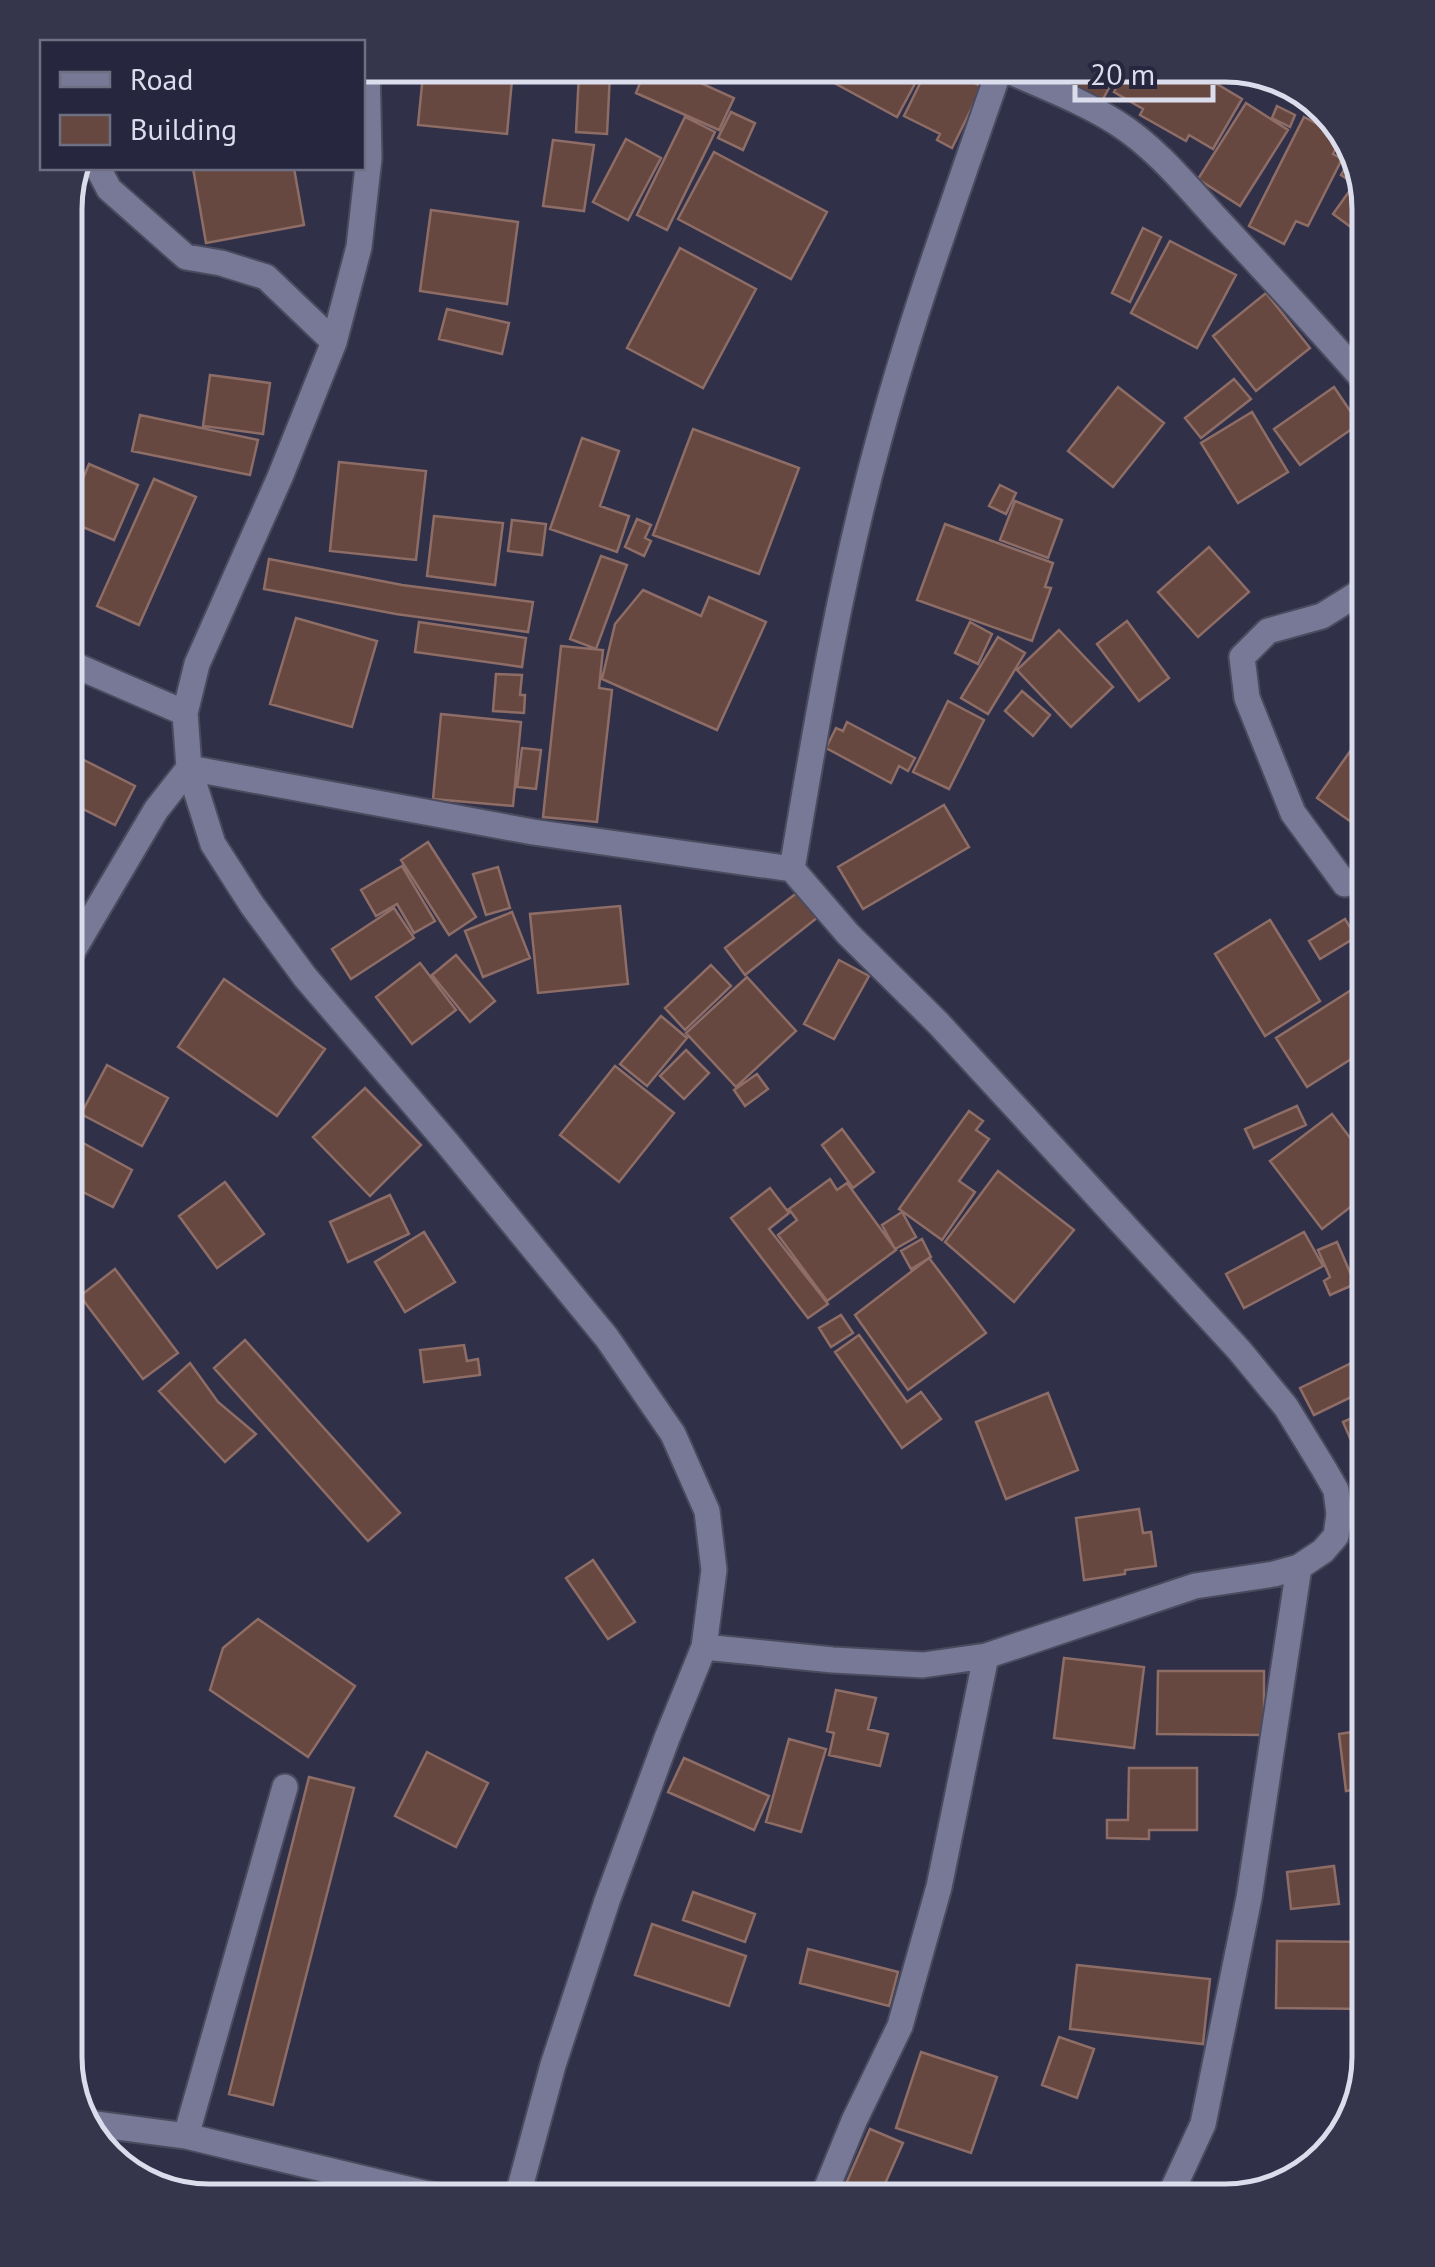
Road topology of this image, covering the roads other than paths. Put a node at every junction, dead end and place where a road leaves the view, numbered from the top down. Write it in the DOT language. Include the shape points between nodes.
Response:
graph roads {
  1 [pos="367,83"];
  2 [pos="994,83"];
  3 [pos="1036,83"];
  4 [pos="99,170"];
  5 [pos="334,342"];
  6 [pos="1352,368"];
  7 [pos="1352,597"];
  8 [pos="83,669"];
  9 [pos="185,714"];
  10 [pos="189,768"];
  11 [pos="792,869"];
  12 [pos="1345,884"];
  13 [pos="83,932"];
  14 [pos="1340,1514"];
  15 [pos="1352,1517"];
  16 [pos="1299,1567"];
  17 [pos="704,1647"];
  18 [pos="986,1656"];
  19 [pos="285,1787"];
  20 [pos="102,2125"];
  21 [pos="186,2136"];
  22 [pos="386,2184"];
  23 [pos="521,2184"];
  24 [pos="829,2184"];
  25 [pos="1175,2184"];
  1 -- 5 [label="street" via="369,158 359,247"];
  2 -- 11 [label="street" via="877,444"];
  3 -- 6 [label="street" via="1142,142"];
  4 -- 5 [label="street" via="109,189 186,256 266,277"];
  5 -- 9 [label="street" via="197,664"];
  7 -- 12 [label="street" via="1322,616 1268,631 1242,656 1247,698 1294,813"];
  8 -- 9 [label="street"];
  9 -- 10 [label="street"];
  10 -- 11 [label="street" via="533,832"];
  10 -- 13 [label="street"];
  10 -- 17 [label="street" via="213,844 252,905 607,1338 674,1434 707,1511 714,1570"];
  11 -- 14 [label="street" via="1240,1350 1324,1469"];
  14 -- 15 [label="street"];
  14 -- 16 [label="street" via="1336,1536"];
  16 -- 18 [label="street" via="1195,1586"];
  16 -- 25 [label="street" via="1250,1898 1203,2124"];
  17 -- 18 [label="street" via="923,1665"];
  17 -- 23 [label="street" via="608,1901"];
  18 -- 24 [label="street" via="939,1887 900,2026"];
  19 -- 21 [label="street"];
  20 -- 21 [label="street"];
  21 -- 22 [label="street"];
}
